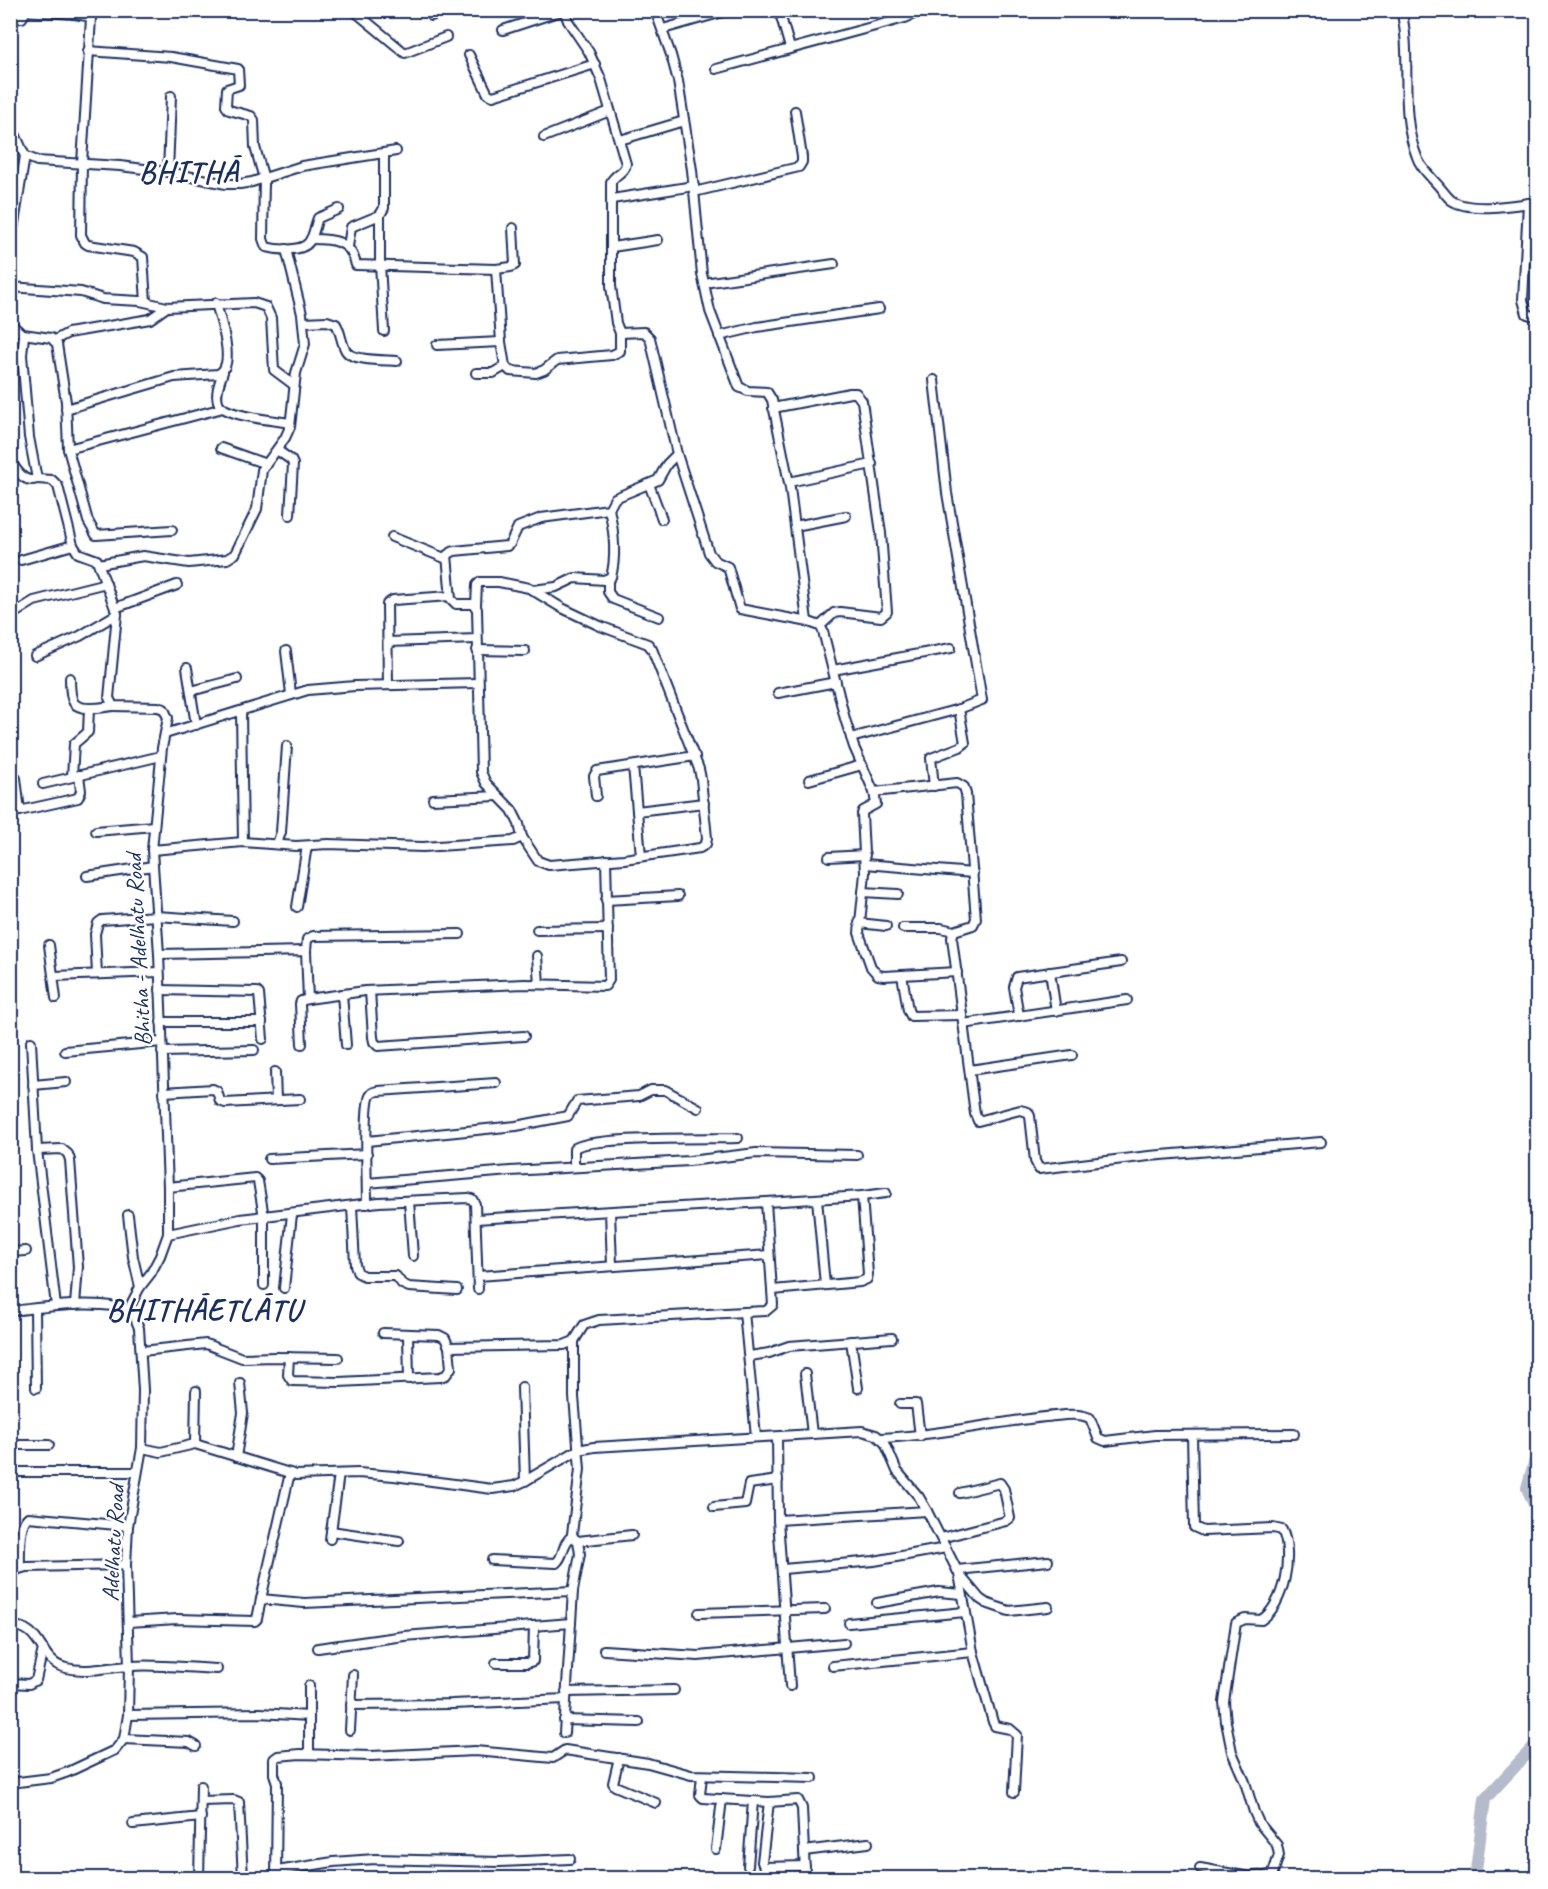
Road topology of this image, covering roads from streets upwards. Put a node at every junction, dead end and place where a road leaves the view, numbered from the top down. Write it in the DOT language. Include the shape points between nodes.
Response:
graph roads {
  1 [pos="353,10"];
  2 [pos="426,10"];
  3 [pos="448,10"];
  4 [pos="655,10"];
  5 [pos="730,10"];
  6 [pos="779,10"];
  7 [pos="914,10"];
  8 [pos="1401,10"];
  9 [pos="26,11"];
  10 [pos="79,13"];
  11 [pos="10,20"];
  12 [pos="663,29"];
  13 [pos="503,30"];
  14 [pos="446,37"];
  15 [pos="790,48"];
  16 [pos="88,51"];
  17 [pos="469,55"];
  18 [pos="595,63"];
  19 [pos="716,69"];
  20 [pos="171,96"];
  21 [pos="610,111"];
  22 [pos="795,111"];
  23 [pos="684,121"];
  24 [pos="10,130"];
  25 [pos="544,137"];
  26 [pos="620,140"];
  27 [pos="396,151"];
  28 [pos="384,153"];
  29 [pos="25,156"];
  30 [pos="82,163"];
  31 [pos="168,172"];
  32 [pos="264,178"];
  33 [pos="694,189"];
  34 [pos="612,199"];
  35 [pos="1538,202"];
  36 [pos="1528,203"];
  37 [pos="339,209"];
  38 [pos="380,215"];
  39 [pos="513,228"];
  40 [pos="311,239"];
  41 [pos="658,240"];
  42 [pos="348,247"];
  43 [pos="612,247"];
  44 [pos="10,248"];
  45 [pos="286,249"];
  46 [pos="1538,257"];
  47 [pos="1526,258"];
  48 [pos="834,264"];
  49 [pos="381,266"];
  50 [pos="496,269"];
  51 [pos="704,283"];
  52 [pos="10,287"];
  53 [pos="146,302"];
  54 [pos="216,303"];
  55 [pos="167,307"];
  56 [pos="879,309"];
  57 [pos="1538,317"];
  58 [pos="304,322"];
  59 [pos="11,325"];
  60 [pos="384,330"];
  61 [pos="620,333"];
  62 [pos="23,334"];
  63 [pos="719,336"];
  64 [pos="55,340"];
  65 [pos="501,342"];
  66 [pos="437,345"];
  67 [pos="397,361"];
  68 [pos="505,366"];
  69 [pos="223,372"];
  70 [pos="476,373"];
  71 [pos="934,380"];
  72 [pos="294,386"];
  73 [pos="223,408"];
  74 [pos="774,408"];
  75 [pos="66,409"];
  76 [pos="290,423"];
  77 [pos="221,448"];
  78 [pos="68,449"];
  79 [pos="277,450"];
  80 [pos="677,454"];
  81 [pos="10,461"];
  82 [pos="266,464"];
  83 [pos="872,464"];
  84 [pos="37,479"];
  85 [pos="789,482"];
  86 [pos="649,484"];
  87 [pos="611,505"];
  88 [pos="290,515"];
  89 [pos="846,516"];
  90 [pos="662,519"];
  91 [pos="795,526"];
  92 [pos="172,530"];
  93 [pos="392,537"];
  94 [pos="73,545"];
  95 [pos="447,559"];
  96 [pos="21,560"];
  97 [pos="99,564"];
  98 [pos="608,580"];
  99 [pos="106,583"];
  100 [pos="177,585"];
  101 [pos="533,590"];
  102 [pos="450,596"];
  103 [pos="476,606"];
  104 [pos="116,611"];
  105 [pos="10,616"];
  106 [pos="659,617"];
  107 [pos="807,621"];
  108 [pos="820,626"];
  109 [pos="477,639"];
  110 [pos="387,642"];
  111 [pos="951,648"];
  112 [pos="477,650"];
  113 [pos="286,651"];
  114 [pos="525,651"];
  115 [pos="35,656"];
  116 [pos="187,668"];
  117 [pos="833,670"];
  118 [pos="70,678"];
  119 [pos="237,679"];
  120 [pos="836,682"];
  121 [pos="478,683"];
  122 [pos="388,685"];
  123 [pos="191,691"];
  124 [pos="778,693"];
  125 [pos="291,694"];
  126 [pos="113,706"];
  127 [pos="89,708"];
  128 [pos="959,709"];
  129 [pos="241,711"];
  130 [pos="196,725"];
  131 [pos="165,734"];
  132 [pos="851,738"];
  133 [pos="287,746"];
  134 [pos="161,756"];
  135 [pos="694,756"];
  136 [pos="862,765"];
  137 [pos="633,766"];
  138 [pos="10,775"];
  139 [pos="75,776"];
  140 [pos="809,780"];
  141 [pos="44,784"];
  142 [pos="934,786"];
  143 [pos="874,792"];
  144 [pos="498,796"];
  145 [pos="596,796"];
  146 [pos="433,799"];
  147 [pos="704,803"];
  148 [pos="20,811"];
  149 [pos="637,811"];
  150 [pos="10,813"];
  151 [pos="153,826"];
  152 [pos="96,831"];
  153 [pos="522,837"];
  154 [pos="243,842"];
  155 [pos="277,844"];
  156 [pos="307,846"];
  157 [pos="152,850"];
  158 [pos="865,855"];
  159 [pos="641,856"];
  160 [pos="829,857"];
  161 [pos="606,860"];
  162 [pos="865,864"];
  163 [pos="153,866"];
  164 [pos="972,873"];
  165 [pos="87,876"];
  166 [pos="863,891"];
  167 [pos="898,894"];
  168 [pos="678,896"];
  169 [pos="606,900"];
  170 [pos="297,908"];
  171 [pos="156,916"];
  172 [pos="233,921"];
  173 [pos="859,923"];
  174 [pos="886,926"];
  175 [pos="903,928"];
  176 [pos="608,929"];
  177 [pos="537,930"];
  178 [pos="954,931"];
  179 [pos="460,934"];
  180 [pos="50,945"];
  181 [pos="306,951"];
  182 [pos="159,954"];
  183 [pos="537,956"];
  184 [pos="1121,962"];
  185 [pos="159,972"];
  186 [pos="957,972"];
  187 [pos="1050,972"];
  188 [pos="97,974"];
  189 [pos="902,975"];
  190 [pos="54,976"];
  191 [pos="539,984"];
  192 [pos="160,990"];
  193 [pos="370,991"];
  194 [pos="342,994"];
  195 [pos="56,998"];
  196 [pos="308,999"];
  197 [pos="1127,1000"];
  198 [pos="1056,1011"];
  199 [pos="1019,1016"];
  200 [pos="963,1020"];
  201 [pos="161,1022"];
  202 [pos="262,1022"];
  203 [pos="524,1036"];
  204 [pos="263,1039"];
  205 [pos="31,1042"];
  206 [pos="162,1042"];
  207 [pos="302,1044"];
  208 [pos="346,1045"];
  209 [pos="254,1050"];
  210 [pos="65,1051"];
  211 [pos="162,1052"];
  212 [pos="1072,1055"];
  213 [pos="970,1070"];
  214 [pos="274,1072"];
  215 [pos="66,1082"];
  216 [pos="496,1083"];
  217 [pos="33,1085"];
  218 [pos="164,1092"];
  219 [pos="300,1099"];
  220 [pos="276,1100"];
  221 [pos="698,1108"];
  222 [pos="738,1138"];
  223 [pos="367,1141"];
  224 [pos="1321,1142"];
  225 [pos="37,1150"];
  226 [pos="367,1154"];
  227 [pos="856,1155"];
  228 [pos="269,1158"];
  229 [pos="574,1167"];
  230 [pos="367,1183"];
  231 [pos="168,1187"];
  232 [pos="886,1193"];
  233 [pos="862,1196"];
  234 [pos="817,1199"];
  235 [pos="408,1201"];
  236 [pos="766,1202"];
  237 [pos="367,1204"];
  238 [pos="352,1206"];
  239 [pos="610,1212"];
  240 [pos="292,1214"];
  241 [pos="128,1215"];
  242 [pos="264,1217"];
  243 [pos="476,1219"];
  244 [pos="168,1234"];
  245 [pos="26,1251"];
  246 [pos="10,1252"];
  247 [pos="769,1255"];
  248 [pos="413,1256"];
  249 [pos="612,1265"];
  250 [pos="478,1276"];
  251 [pos="264,1285"];
  252 [pos="825,1285"];
  253 [pos="140,1287"];
  254 [pos="284,1288"];
  255 [pos="478,1289"];
  256 [pos="457,1290"];
  257 [pos="773,1290"];
  258 [pos="75,1305"];
  259 [pos="56,1306"];
  260 [pos="35,1309"];
  261 [pos="128,1310"];
  262 [pos="10,1311"];
  263 [pos="744,1312"];
  264 [pos="383,1333"];
  265 [pos="408,1334"];
  266 [pos="892,1338"];
  267 [pos="574,1341"];
  268 [pos="851,1341"];
  269 [pos="449,1347"];
  270 [pos="142,1351"];
  271 [pos="750,1356"];
  272 [pos="289,1357"];
  273 [pos="338,1358"];
  274 [pos="805,1374"];
  275 [pos="408,1379"];
  276 [pos="240,1383"];
  277 [pos="522,1387"];
  278 [pos="36,1388"];
  279 [pos="858,1388"];
  280 [pos="196,1391"];
  281 [pos="900,1404"];
  282 [pos="812,1434"];
  283 [pos="1294,1434"];
  284 [pos="1192,1435"];
  285 [pos="920,1436"];
  286 [pos="756,1437"];
  287 [pos="777,1437"];
  288 [pos="881,1438"];
  289 [pos="195,1444"];
  290 [pos="10,1445"];
  291 [pos="49,1445"];
  292 [pos="141,1448"];
  293 [pos="578,1450"];
  294 [pos="236,1457"];
  295 [pos="10,1472"];
  296 [pos="136,1472"];
  297 [pos="290,1473"];
  298 [pos="339,1474"];
  299 [pos="778,1480"];
  300 [pos="525,1481"];
  301 [pos="960,1493"];
  302 [pos="714,1507"];
  303 [pos="927,1511"];
  304 [pos="778,1520"];
  305 [pos="128,1526"];
  306 [pos="632,1535"];
  307 [pos="941,1538"];
  308 [pos="575,1539"];
  309 [pos="399,1541"];
  310 [pos="946,1548"];
  311 [pos="492,1560"];
  312 [pos="1048,1561"];
  313 [pos="126,1565"];
  314 [pos="20,1568"];
  315 [pos="783,1569"];
  316 [pos="958,1572"];
  317 [pos="10,1581"];
  318 [pos="573,1591"];
  319 [pos="962,1594"];
  320 [pos="261,1599"];
  321 [pos="876,1603"];
  322 [pos="1048,1607"];
  323 [pos="825,1610"];
  324 [pos="786,1611"];
  325 [pos="965,1612"];
  326 [pos="699,1613"];
  327 [pos="129,1622"];
  328 [pos="571,1623"];
  329 [pos="849,1623"];
  330 [pos="10,1626"];
  331 [pos="534,1626"];
  332 [pos="844,1643"];
  333 [pos="318,1648"];
  334 [pos="787,1648"];
  335 [pos="43,1649"];
  336 [pos="604,1650"];
  337 [pos="973,1652"];
  338 [pos="496,1662"];
  339 [pos="129,1666"];
  340 [pos="833,1666"];
  341 [pos="217,1669"];
  342 [pos="353,1675"];
  343 [pos="10,1683"];
  344 [pos="309,1686"];
  345 [pos="790,1686"];
  346 [pos="674,1690"];
  347 [pos="566,1695"];
  348 [pos="351,1705"];
  349 [pos="128,1715"];
  350 [pos="309,1716"];
  351 [pos="564,1720"];
  352 [pos="639,1722"];
  353 [pos="350,1730"];
  354 [pos="564,1734"];
  355 [pos="123,1739"];
  356 [pos="196,1746"];
  357 [pos="309,1754"];
  358 [pos="619,1758"];
  359 [pos="702,1776"];
  360 [pos="813,1778"];
  361 [pos="10,1783"];
  362 [pos="201,1786"];
  363 [pos="1014,1792"];
  364 [pos="722,1799"];
  365 [pos="201,1801"];
  366 [pos="753,1801"];
  367 [pos="769,1802"];
  368 [pos="656,1803"];
  369 [pos="201,1817"];
  370 [pos="133,1824"];
  371 [pos="868,1843"];
  372 [pos="716,1849"];
  373 [pos="804,1851"];
  374 [pos="570,1859"];
  375 [pos="748,1866"];
  376 [pos="805,1866"];
  377 [pos="1200,1868"];
  378 [pos="277,1875"];
  379 [pos="199,1878"];
  380 [pos="243,1878"];
  381 [pos="807,1878"];
  382 [pos="1250,1878"];
  1 -- 14 [label="street" via="405,53"];
  2 -- 3 [label="street" via="431,16"];
  4 -- 12 [label="street"];
  5 -- 12 [label="street"];
  6 -- 15 [label="street"];
  7 -- 15 [label="street" via="905,18"];
  8 -- 36 [label="street" via="1407,112 1417,158 1424,169 1451,200 1460,204 1492,207"];
  9 -- 10 [label="street"];
  9 -- 11 [label="street" via="22,18"];
  10 -- 16 [label="street" via="91,20"];
  12 -- 23 [label="street" via="678,81"];
  13 -- 18 [label="street" via="564,10"];
  15 -- 19 [label="street"];
  16 -- 30 [label="street"];
  16 -- 32 [label="street" via="171,57 238,69 239,85 226,89 226,106 253,117 255,147"];
  17 -- 18 [label="street" via="488,94 494,96"];
  18 -- 21 [label="street"];
  20 -- 31 [label="street"];
  21 -- 25 [label="street"];
  21 -- 26 [label="street"];
  22 -- 33 [label="street" via="802,158 799,167"];
  23 -- 26 [label="street"];
  23 -- 33 [label="street"];
  24 -- 29 [label="street"];
  26 -- 34 [label="street" via="626,167 611,182"];
  27 -- 28 [label="street"];
  28 -- 32 [label="street" via="302,166"];
  28 -- 38 [label="street" via="384,208"];
  29 -- 30 [label="street" via="37,161"];
  29 -- 44 [label="street"];
  30 -- 31 [label="street"];
  30 -- 53 [label="street" via="82,239 88,245 143,257"];
  31 -- 32 [label="street" via="226,184"];
  32 -- 45 [label="street" via="264,243 270,248"];
  33 -- 34 [label="street"];
  33 -- 51 [label="street"];
  34 -- 43 [label="street"];
  35 -- 36 [label="street"];
  36 -- 47 [label="street"];
  37 -- 40 [label="street" via="318,218"];
  38 -- 42 [label="street" via="351,227"];
  38 -- 49 [label="street"];
  39 -- 50 [label="street" via="515,265"];
  40 -- 42 [label="street" via="334,240"];
  40 -- 45 [label="street" via="298,249"];
  41 -- 43 [label="street"];
  42 -- 49 [label="street" via="356,265"];
  43 -- 61 [label="street" via="611,286"];
  45 -- 58 [label="street"];
  46 -- 47 [label="street"];
  47 -- 57 [label="street" via="1524,308 1530,316"];
  48 -- 51 [label="street"];
  49 -- 50 [label="street"];
  49 -- 60 [label="street"];
  50 -- 65 [label="street"];
  51 -- 63 [label="street"];
  52 -- 53 [label="street"];
  53 -- 55 [label="street"];
  54 -- 55 [label="street"];
  54 -- 69 [label="street" via="227,351"];
  54 -- 72 [label="street" via="247,302 266,307 271,318 274,370"];
  55 -- 64 [label="street" via="150,319 68,333"];
  56 -- 63 [label="street"];
  58 -- 67 [label="street" via="336,324 350,355"];
  58 -- 72 [label="street" via="305,344"];
  59 -- 62 [label="street"];
  61 -- 68 [label="street" via="620,351 612,355 557,360 529,374 510,371"];
  61 -- 80 [label="street" via="644,332 650,338"];
  62 -- 64 [label="street"];
  62 -- 84 [label="street" via="29,437"];
  63 -- 74 [label="street" via="739,387 767,392"];
  64 -- 75 [label="street"];
  65 -- 66 [label="street"];
  65 -- 68 [label="street"];
  68 -- 70 [label="street" via="493,373"];
  69 -- 73 [label="street" via="217,398"];
  69 -- 75 [label="street" via="174,377"];
  71 -- 128 [label="street" via="947,493 982,697 980,702"];
  72 -- 76 [label="street"];
  73 -- 76 [label="street"];
  73 -- 78 [label="street"];
  74 -- 83 [label="street" via="856,393 862,401"];
  74 -- 85 [label="street"];
  75 -- 78 [label="street"];
  76 -- 79 [label="street"];
  77 -- 82 [label="street"];
  78 -- 92 [label="street" via="88,521 96,535"];
  79 -- 82 [label="street"];
  79 -- 88 [label="street" via="293,464"];
  80 -- 86 [label="street" via="658,480"];
  80 -- 107 [label="street" via="709,553 728,567 740,609"];
  81 -- 84 [label="street" via="25,479"];
  82 -- 97 [label="street" via="257,508 232,557 189,563 143,556"];
  83 -- 85 [label="street"];
  83 -- 108 [label="street" via="887,612 880,617 834,613"];
  84 -- 94 [label="street" via="52,480 58,486"];
  85 -- 91 [label="street"];
  86 -- 87 [label="street"];
  86 -- 90 [label="street"];
  87 -- 95 [label="street" via="534,521 518,527 507,546 449,552"];
  87 -- 98 [label="street" via="614,565"];
  89 -- 91 [label="street"];
  91 -- 107 [label="street"];
  93 -- 95 [label="street"];
  94 -- 96 [label="street"];
  94 -- 97 [label="street" via="78,553 93,557"];
  95 -- 102 [label="street"];
  97 -- 99 [label="street"];
  98 -- 101 [label="street" via="575,578 556,587"];
  98 -- 106 [label="street" via="608,592 613,598"];
  99 -- 104 [label="street"];
  99 -- 105 [label="street" via="30,603"];
  100 -- 104 [label="street"];
  101 -- 103 [label="street" via="518,584 481,581 477,585"];
  101 -- 135 [label="street" via="600,626 648,644"];
  102 -- 103 [label="street" via="456,604"];
  102 -- 110 [label="street" via="390,601"];
  103 -- 109 [label="street"];
  104 -- 115 [label="street" via="86,633"];
  104 -- 126 [label="street" via="109,698"];
  107 -- 108 [label="street"];
  108 -- 117 [label="street"];
  109 -- 110 [label="street"];
  109 -- 112 [label="street"];
  110 -- 122 [label="street"];
  111 -- 117 [label="street"];
  112 -- 114 [label="street"];
  112 -- 121 [label="street"];
  113 -- 125 [label="street"];
  116 -- 123 [label="street"];
  117 -- 120 [label="street"];
  118 -- 127 [label="street" via="74,703"];
  119 -- 123 [label="street"];
  120 -- 124 [label="street"];
  120 -- 132 [label="street"];
  121 -- 122 [label="street"];
  121 -- 144 [label="street" via="481,772"];
  122 -- 125 [label="street" via="321,688"];
  123 -- 130 [label="street"];
  125 -- 129 [label="street"];
  126 -- 127 [label="street"];
  126 -- 131 [label="street, Bhitha - Adelhatu Road" via="164,709 168,718"];
  127 -- 139 [label="street" via="88,732 74,744"];
  128 -- 132 [label="street"];
  128 -- 142 [label="street" via="966,743 931,758"];
  129 -- 130 [label="street"];
  129 -- 154 [label="street"];
  130 -- 131 [label="street"];
  131 -- 134 [label="street, Bhitha - Adelhatu Road"];
  132 -- 136 [label="street"];
  133 -- 155 [label="street"];
  134 -- 139 [label="street"];
  134 -- 151 [label="street, Bhitha - Adelhatu Road"];
  135 -- 137 [label="street"];
  135 -- 147 [label="street" via="702,779"];
  136 -- 140 [label="street"];
  136 -- 143 [label="street"];
  137 -- 145 [label="street" via="597,771"];
  137 -- 149 [label="street"];
  138 -- 148 [label="street" via="16,778"];
  139 -- 141 [label="street"];
  139 -- 148 [label="street" via="81,792 78,798"];
  142 -- 143 [label="street"];
  142 -- 164 [label="street" via="957,783 964,787"];
  143 -- 158 [label="street" via="876,804 862,814"];
  144 -- 146 [label="street"];
  144 -- 153 [label="street" via="512,810"];
  147 -- 149 [label="street"];
  147 -- 159 [label="street" via="704,846"];
  148 -- 150 [label="street"];
  149 -- 159 [label="street"];
  151 -- 152 [label="street"];
  151 -- 157 [label="street, Bhitha - Adelhatu Road"];
  153 -- 156 [label="street" via="513,841 423,847"];
  153 -- 161 [label="street" via="542,864"];
  154 -- 155 [label="street"];
  154 -- 157 [label="street"];
  155 -- 156 [label="street"];
  156 -- 170 [label="street"];
  157 -- 163 [label="street, Bhitha - Adelhatu Road"];
  158 -- 160 [label="street"];
  158 -- 162 [label="street"];
  159 -- 161 [label="street"];
  161 -- 169 [label="street"];
  162 -- 164 [label="street"];
  162 -- 166 [label="street"];
  163 -- 165 [label="street"];
  163 -- 171 [label="street, Bhitha - Adelhatu Road"];
  164 -- 178 [label="street" via="975,922"];
  166 -- 167 [label="street"];
  166 -- 173 [label="street"];
  168 -- 169 [label="street"];
  169 -- 176 [label="street"];
  171 -- 172 [label="street"];
  171 -- 182 [label="street, Bhitha - Adelhatu Road"];
  171 -- 188 [label="street" via="106,918 98,922"];
  173 -- 174 [label="street"];
  173 -- 189 [label="street" via="861,944 874,971 884,976"];
  175 -- 178 [label="street"];
  176 -- 177 [label="street"];
  176 -- 191 [label="street" via="608,985"];
  178 -- 186 [label="street"];
  179 -- 181 [label="street" via="313,936 307,939"];
  180 -- 190 [label="street"];
  181 -- 182 [label="street"];
  181 -- 196 [label="street"];
  182 -- 185 [label="street, Bhitha - Adelhatu Road"];
  183 -- 191 [label="street"];
  184 -- 187 [label="street"];
  185 -- 188 [label="street"];
  185 -- 192 [label="street, Bhitha - Adelhatu Road"];
  186 -- 189 [label="street"];
  186 -- 200 [label="street"];
  187 -- 198 [label="street"];
  187 -- 199 [label="street" via="1017,977 1014,987"];
  188 -- 190 [label="street"];
  189 -- 200 [label="street" via="911,1016"];
  190 -- 195 [label="street"];
  191 -- 193 [label="street"];
  192 -- 201 [label="street, Bhitha - Adelhatu Road"];
  192 -- 202 [label="street" via="257,992"];
  193 -- 194 [label="street"];
  193 -- 203 [label="street" via="373,1037 378,1046"];
  194 -- 196 [label="street"];
  194 -- 208 [label="street"];
  196 -- 207 [label="street" via="300,1004"];
  197 -- 198 [label="street"];
  198 -- 199 [label="street"];
  199 -- 200 [label="street"];
  200 -- 213 [label="street"];
  201 -- 202 [label="street"];
  201 -- 206 [label="street, Bhitha - Adelhatu Road"];
  202 -- 204 [label="street"];
  205 -- 217 [label="street"];
  206 -- 210 [label="street"];
  206 -- 211 [label="street, Bhitha - Adelhatu Road"];
  209 -- 211 [label="street"];
  211 -- 218 [label="street, Bhitha - Adelhatu Road"];
  212 -- 213 [label="street"];
  213 -- 224 [label="street" via="978,1121 1020,1110 1028,1112 1039,1169"];
  214 -- 220 [label="street"];
  215 -- 217 [label="street"];
  216 -- 223 [label="street" via="372,1093"];
  217 -- 225 [label="street"];
  218 -- 220 [label="street" via="213,1089 225,1102"];
  218 -- 231 [label="street, Bhitha - Adelhatu Road"];
  219 -- 220 [label="street"];
  221 -- 223 [label="street" via="670,1091 651,1090 639,1096 577,1101 568,1116 516,1126"];
  222 -- 229 [label="street" via="586,1143 574,1149"];
  223 -- 226 [label="street"];
  225 -- 258 [label="street" via="62,1149 70,1160 78,1267"];
  225 -- 259 [label="street"];
  226 -- 228 [label="street"];
  226 -- 230 [label="street"];
  227 -- 229 [label="street" via="756,1153"];
  229 -- 230 [label="street"];
  230 -- 237 [label="street"];
  231 -- 242 [label="street" via="255,1178"];
  231 -- 244 [label="street, Bhitha - Adelhatu Road"];
  232 -- 233 [label="street"];
  233 -- 234 [label="street"];
  233 -- 252 [label="street" via="867,1279"];
  234 -- 236 [label="street"];
  234 -- 252 [label="street"];
  235 -- 237 [label="street"];
  235 -- 243 [label="street" via="472,1199"];
  235 -- 248 [label="street"];
  236 -- 239 [label="street"];
  236 -- 247 [label="street"];
  237 -- 238 [label="street"];
  238 -- 240 [label="street"];
  238 -- 256 [label="street" via="358,1274 396,1276 409,1287"];
  239 -- 243 [label="street"];
  239 -- 249 [label="street"];
  240 -- 242 [label="street"];
  240 -- 254 [label="street"];
  241 -- 253 [label="street"];
  242 -- 244 [label="street"];
  242 -- 251 [label="street"];
  243 -- 250 [label="street"];
  244 -- 253 [label="street, Bhitha - Adelhatu Road" via="160,1256"];
  245 -- 246 [label="street"];
  247 -- 249 [label="street"];
  247 -- 257 [label="street"];
  249 -- 250 [label="street"];
  250 -- 255 [label="street"];
  252 -- 257 [label="street"];
  253 -- 261 [label="street, Bhitha - Adelhatu Road"];
  257 -- 263 [label="street" via="771,1308"];
  258 -- 259 [label="street"];
  258 -- 261 [label="street"];
  259 -- 260 [label="street"];
  260 -- 262 [label="street"];
  260 -- 278 [label="street"];
  261 -- 270 [label="street, Adelhatu Road" via="139,1328"];
  263 -- 267 [label="street" via="599,1320 584,1325"];
  263 -- 271 [label="street"];
  264 -- 265 [label="street"];
  265 -- 269 [label="street" via="442,1335"];
  265 -- 275 [label="street"];
  266 -- 268 [label="street"];
  267 -- 269 [label="street" via="564,1345"];
  267 -- 293 [label="street"];
  268 -- 271 [label="street" via="789,1346"];
  268 -- 279 [label="street"];
  269 -- 275 [label="street" via="451,1368 447,1375"];
  270 -- 272 [label="street" via="206,1344 242,1358"];
  270 -- 292 [label="street, Adelhatu Road"];
  271 -- 286 [label="street"];
  272 -- 273 [label="street"];
  272 -- 275 [label="street" via="288,1376 292,1381"];
  274 -- 282 [label="street"];
  276 -- 294 [label="street" via="243,1418"];
  277 -- 300 [label="street"];
  280 -- 289 [label="street"];
  281 -- 285 [label="street" via="916,1404"];
  282 -- 287 [label="street"];
  282 -- 288 [label="street" via="862,1431"];
  283 -- 284 [label="street"];
  284 -- 285 [label="street" via="1101,1440 1093,1420 1071,1415 1025,1418"];
  284 -- 382 [label="street" via="1194,1527 1203,1531 1273,1528 1282,1530 1285,1539 1287,1574 1272,1610 1261,1620 1241,1619 1235,1626 1226,1692 1232,1752 1256,1817 1279,1851 1276,1868 1270,1875"];
  285 -- 288 [label="street"];
  286 -- 287 [label="street"];
  286 -- 293 [label="street"];
  287 -- 299 [label="street"];
  288 -- 303 [label="street" via="897,1470"];
  289 -- 292 [label="street" via="161,1452"];
  289 -- 294 [label="street"];
  290 -- 291 [label="street"];
  292 -- 296 [label="street, Adelhatu Road"];
  293 -- 300 [label="street"];
  293 -- 308 [label="street"];
  294 -- 297 [label="street"];
  295 -- 296 [label="street"];
  296 -- 305 [label="street, Adelhatu Road"];
  297 -- 298 [label="street"];
  297 -- 320 [label="street"];
  298 -- 300 [label="street" via="393,1476 492,1489"];
  298 -- 309 [label="street" via="330,1535"];
  299 -- 302 [label="street" via="749,1484 745,1504"];
  299 -- 304 [label="street"];
  301 -- 307 [label="street" via="1000,1483 1010,1518"];
  303 -- 304 [label="street"];
  303 -- 307 [label="street"];
  304 -- 315 [label="street"];
  305 -- 313 [label="street, Adelhatu Road"];
  305 -- 314 [label="street" via="28,1518 22,1527"];
  306 -- 308 [label="street"];
  307 -- 310 [label="street"];
  308 -- 311 [label="street" via="565,1542 556,1563"];
  308 -- 318 [label="street" via="580,1554"];
  310 -- 315 [label="street" via="874,1561"];
  310 -- 316 [label="street"];
  312 -- 316 [label="street"];
  313 -- 314 [label="street"];
  313 -- 327 [label="street, Adelhatu Road"];
  314 -- 317 [label="street"];
  315 -- 324 [label="street"];
  316 -- 319 [label="street"];
  316 -- 322 [label="street" via="980,1599 994,1606 1016,1612"];
  318 -- 320 [label="street" via="304,1603"];
  318 -- 328 [label="street"];
  319 -- 321 [label="street" via="939,1592"];
  319 -- 325 [label="street"];
  320 -- 327 [label="street" via="255,1621"];
  323 -- 324 [label="street"];
  324 -- 326 [label="street"];
  324 -- 334 [label="street"];
  325 -- 329 [label="street"];
  325 -- 337 [label="street"];
  327 -- 339 [label="street, Adelhatu Road"];
  328 -- 331 [label="street"];
  328 -- 347 [label="street"];
  330 -- 335 [label="street" via="33,1634"];
  331 -- 333 [label="street" via="404,1636"];
  331 -- 338 [label="street" via="532,1661"];
  332 -- 334 [label="street"];
  334 -- 336 [label="street" via="687,1656"];
  334 -- 345 [label="street"];
  335 -- 339 [label="street" via="55,1664 65,1668 100,1670"];
  335 -- 343 [label="street" via="36,1680 29,1684"];
  337 -- 340 [label="street"];
  337 -- 363 [label="street" via="995,1726 1017,1735"];
  339 -- 341 [label="street"];
  339 -- 349 [label="street, Adelhatu Road"];
  342 -- 348 [label="street"];
  344 -- 350 [label="street"];
  346 -- 347 [label="street"];
  347 -- 348 [label="street" via="452,1704"];
  347 -- 351 [label="street"];
  348 -- 353 [label="street"];
  349 -- 350 [label="street"];
  349 -- 355 [label="street, Adelhatu Road"];
  350 -- 357 [label="street"];
  351 -- 352 [label="street"];
  351 -- 354 [label="street"];
  355 -- 356 [label="street" via="189,1742"];
  355 -- 361 [label="street" via="115,1750 68,1772"];
  357 -- 358 [label="street" via="371,1756 474,1751 553,1758 565,1750"];
  357 -- 378 [label="street" via="274,1759"];
  358 -- 359 [label="street"];
  358 -- 368 [label="street" via="615,1786"];
  359 -- 360 [label="street"];
  359 -- 364 [label="street" via="702,1797"];
  362 -- 365 [label="street"];
  364 -- 366 [label="street"];
  364 -- 372 [label="street"];
  365 -- 369 [label="street"];
  365 -- 380 [label="street" via="239,1802"];
  366 -- 367 [label="street"];
  366 -- 375 [label="street"];
  367 -- 373 [label="street" via="795,1799 800,1803"];
  367 -- 376 [label="street" via="764,1867"];
  369 -- 370 [label="street"];
  369 -- 379 [label="street"];
  371 -- 373 [label="street"];
  373 -- 376 [label="street"];
  374 -- 378 [label="street" via="500,1862 375,1858 333,1862"];
  376 -- 381 [label="street"];
  377 -- 382 [label="street"];
}
